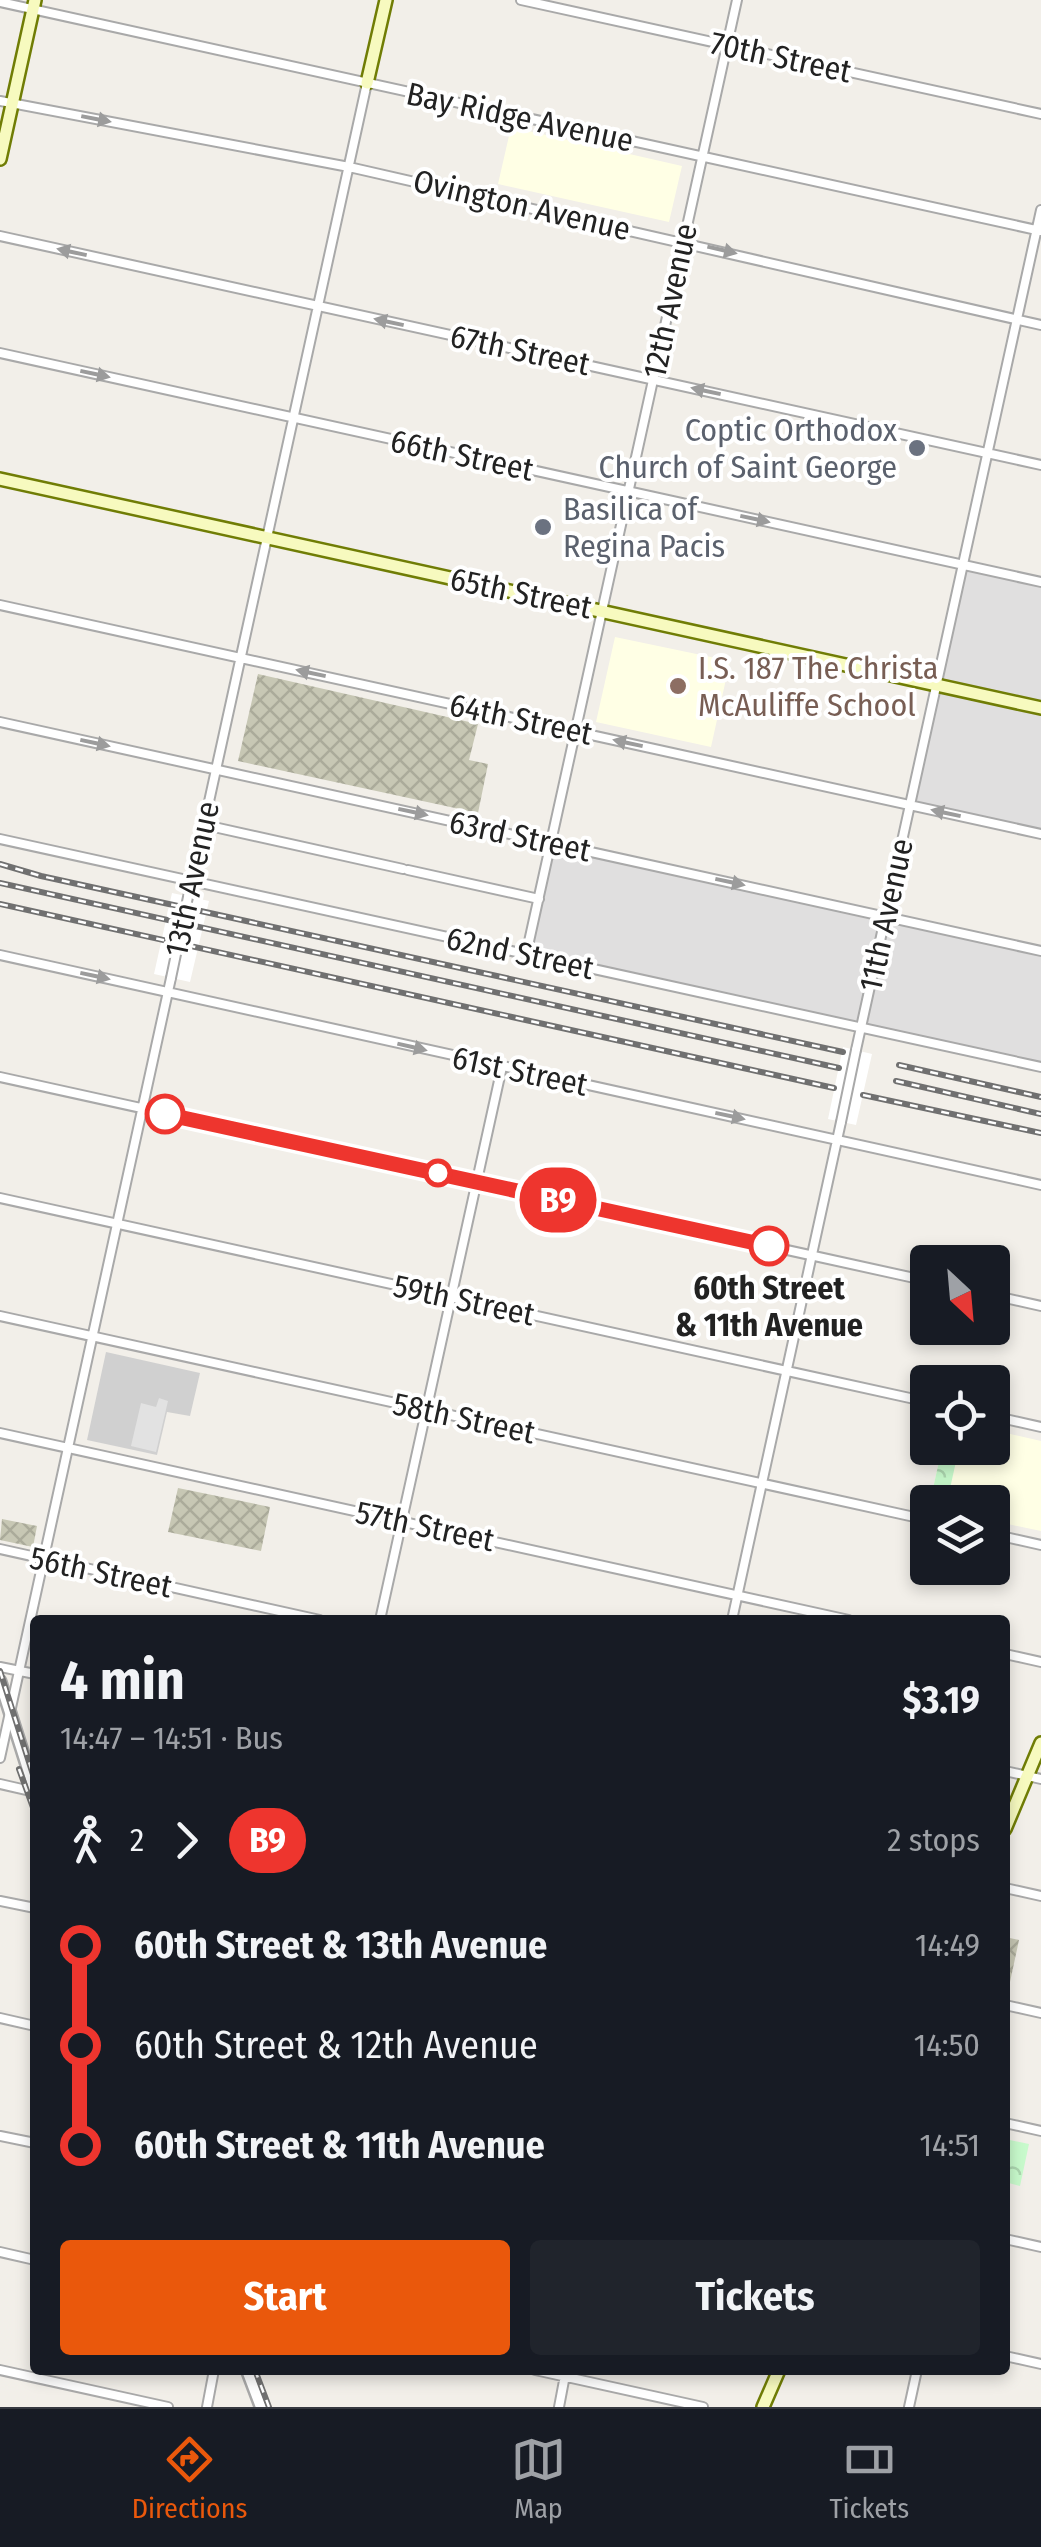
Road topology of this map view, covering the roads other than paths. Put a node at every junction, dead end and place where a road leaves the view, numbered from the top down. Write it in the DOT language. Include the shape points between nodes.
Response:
graph roads {
  1 [pos="386,0"];
  2 [pos="521,0"];
  3 [pos="736,0"];
  4 [pos="0,2"];
  5 [pos="34,4"];
  6 [pos="726,45"];
  7 [pos="367,83"];
  8 [pos="6,102"];
  9 [pos="1041,114"];
  10 [pos="702,157"];
  11 [pos="0,159"];
  12 [pos="349,167"];
  13 [pos="1041,210"];
  14 [pos="1039,230"];
  15 [pos="0,236"];
  16 [pos="683,241"];
  17 [pos="318,306"];
  18 [pos="1017,319"];
  19 [pos="1041,325"];
  20 [pos="0,353"];
  21 [pos="653,380"];
  22 [pos="294,418"];
  23 [pos="988,453"];
  24 [pos="1041,465"];
  25 [pos="0,479"];
  26 [pos="628,491"];
  27 [pos="268,538"];
  28 [pos="963,564"];
  29 [pos="1041,582"];
  30 [pos="0,605"];
  31 [pos="602,611"];
  32 [pos="241,658"];
  33 [pos="937,685"];
  34 [pos="1041,708"];
  35 [pos="0,722"];
  36 [pos="576,732"];
  37 [pos="216,769"];
  38 [pos="910,805"];
  39 [pos="204,825"];
  40 [pos="1041,834"];
  41 [pos="0,838"];
  42 [pos="551,843"];
  43 [pos="192,881"];
  44 [pos="538,898"];
  45 [pos="886,916"];
  46 [pos="1041,950"];
  47 [pos="526,954"];
  48 [pos="0,955"];
  49 [pos="168,992"];
  50 [pos="862,1028"];
  51 [pos="502,1067"];
  52 [pos="1041,1067"];
  53 [pos="0,1077"];
  54 [pos="142,1108"];
  55 [pos="837,1140"];
  56 [pos="477,1182"];
  57 [pos="1041,1184"];
  58 [pos="0,1198"];
  59 [pos="117,1224"];
  60 [pos="811,1255"];
  61 [pos="910,1277"];
  62 [pos="451,1297"];
  63 [pos="1010,1299"];
  64 [pos="1041,1306"];
  65 [pos="0,1316"];
  66 [pos="92,1336"];
  67 [pos="786,1371"];
  68 [pos="910,1398"];
  69 [pos="427,1410"];
  70 [pos="1010,1420"];
  71 [pos="1041,1427"];
  72 [pos="0,1433"];
  73 [pos="68,1448"];
  74 [pos="762,1484"];
  75 [pos="910,1516"];
  76 [pos="402,1521"];
  77 [pos="1010,1538"];
  78 [pos="1041,1545"];
  79 [pos="0,1550"];
  80 [pos="43,1559"];
  81 [pos="737,1596"];
  82 [pos="31,1615"];
  83 [pos="297,1615"];
  84 [pos="381,1615"];
  85 [pos="733,1615"];
  86 [pos="826,1615"];
  87 [pos="30,1620"];
  88 [pos="1010,1655"];
  89 [pos="1041,1662"];
  90 [pos="0,1667"];
  91 [pos="19,1671"];
  92 [pos="30,1673"];
  93 [pos="0,1681"];
  94 [pos="10,1714"];
  95 [pos="1041,1744"];
  96 [pos="0,1758"];
  97 [pos="30,1776"];
  98 [pos="1034,1777"];
  99 [pos="0,1784"];
  100 [pos="30,1791"];
  101 [pos="1010,1820"];
  102 [pos="1010,1889"];
  103 [pos="1041,1896"];
  104 [pos="0,1901"];
  105 [pos="30,1907"];
  106 [pos="1010,2006"];
  107 [pos="1041,2013"];
  108 [pos="0,2018"];
  109 [pos="30,2025"];
  110 [pos="1010,2124"];
  111 [pos="1041,2131"];
  112 [pos="0,2136"];
  113 [pos="30,2142"];
  114 [pos="1010,2241"];
  115 [pos="1041,2247"];
  116 [pos="0,2252"];
  117 [pos="30,2259"];
  118 [pos="1010,2357"];
  119 [pos="1041,2364"];
  120 [pos="0,2370"];
  121 [pos="213,2375"];
  122 [pos="249,2375"];
  123 [pos="566,2375"];
  124 [pos="574,2375"];
  125 [pos="777,2375"];
  126 [pos="916,2375"];
  127 [pos="168,2407"];
  128 [pos="207,2407"];
  129 [pos="261,2407"];
  130 [pos="558,2407"];
  131 [pos="703,2407"];
  132 [pos="763,2407"];
  133 [pos="909,2407"];
  1 -- 7 [label="main road, 13th Avenue"];
  2 -- 6 [label="street, 70th Street"];
  3 -- 6 [label="street, 12th Avenue"];
  4 -- 5 [label="street, Bay Ridge Avenue"];
  5 -- 7 [label="street, Bay Ridge Avenue"];
  5 -- 8 [label="main road"];
  6 -- 9 [label="street, 70th Street"];
  6 -- 10 [label="street, 12th Avenue"];
  7 -- 10 [label="street, Bay Ridge Avenue"];
  7 -- 12 [label="street, 13th Avenue"];
  8 -- 11 [label="main road"];
  8 -- 12 [label="street, Ovington Avenue, one-way"];
  10 -- 14 [label="street, Bay Ridge Avenue"];
  10 -- 16 [label="street, 12th Avenue"];
  12 -- 16 [label="street, Ovington Avenue"];
  12 -- 17 [label="street, 13th Avenue"];
  13 -- 14 [label="street, 11th Avenue"];
  14 -- 18 [label="street, 11th Avenue"];
  17 -- 15 [label="street, 67th Street, one-way"];
  16 -- 18 [label="street, Ovington Avenue, one-way"];
  16 -- 21 [label="street, 12th Avenue"];
  21 -- 17 [label="street, 67th Street, one-way"];
  17 -- 22 [label="street, 13th Avenue"];
  18 -- 19 [label="street, Ovington Avenue"];
  18 -- 23 [label="street, 11th Avenue"];
  20 -- 22 [label="street, 66th Street, one-way"];
  23 -- 21 [label="street, 67th Street, one-way"];
  21 -- 26 [label="street, 12th Avenue"];
  22 -- 26 [label="street, 66th Street"];
  22 -- 27 [label="street, 13th Avenue"];
  23 -- 24 [label="street, 67th Street"];
  23 -- 28 [label="street, 11th Avenue"];
  25 -- 27 [label="main road, 65th Street"];
  26 -- 28 [label="street, 66th Street, one-way"];
  26 -- 31 [label="street, 12th Avenue"];
  27 -- 31 [label="main road, 65th Street"];
  27 -- 32 [label="street, 13th Avenue"];
  28 -- 29 [label="street, 66th Street"];
  28 -- 33 [label="street, 11th Avenue"];
  30 -- 32 [label="street, 64th Street"];
  31 -- 33 [label="main road, 65th Street"];
  31 -- 36 [label="street, 12th Avenue"];
  36 -- 32 [label="street, 64th Street, one-way"];
  32 -- 37 [label="street, 13th Avenue"];
  33 -- 34 [label="main road, 65th Street"];
  33 -- 38 [label="street, 11th Avenue"];
  35 -- 37 [label="street, 63rd Street, one-way"];
  38 -- 36 [label="street, 64th Street, one-way"];
  36 -- 42 [label="street, 12th Avenue"];
  37 -- 39 [label="street, 13th Avenue"];
  37 -- 42 [label="street, 63rd Street, one-way"];
  40 -- 38 [label="street, 64th Street, one-way"];
  38 -- 45 [label="street, 11th Avenue"];
  39 -- 43 [label="street, 13th Avenue"];
  39 -- 44 [label="street"];
  41 -- 43 [label="street, 62nd Street"];
  42 -- 44 [label="street, 12th Avenue"];
  42 -- 45 [label="street, 63rd Street, one-way"];
  43 -- 47 [label="street, 62nd Street"];
  43 -- 49 [label="street, 13th Avenue, bridge"];
  44 -- 47 [label="street, 12th Avenue"];
  45 -- 46 [label="street, 63rd Street"];
  45 -- 50 [label="street, 11th Avenue"];
  47 -- 50 [label="street, 62nd Street"];
  48 -- 49 [label="street, 61st Street, one-way"];
  49 -- 51 [label="street, 61st Street, one-way"];
  49 -- 54 [label="street, 13th Avenue"];
  50 -- 52 [label="street, 62nd Street"];
  50 -- 55 [label="street, 11th Avenue, bridge"];
  51 -- 55 [label="street, 61st Street, one-way"];
  51 -- 56 [label="street"];
  53 -- 54 [label="street"];
  54 -- 56 [label="street"];
  54 -- 59 [label="street, 13th Avenue"];
  55 -- 57 [label="street, 61st Street"];
  55 -- 60 [label="street, 11th Avenue"];
  56 -- 60 [label="street"];
  56 -- 62 [label="street"];
  58 -- 59 [label="street, 59th Street"];
  59 -- 62 [label="street, 59th Street"];
  59 -- 66 [label="street, 13th Avenue"];
  60 -- 61 [label="street"];
  60 -- 67 [label="street, 11th Avenue"];
  62 -- 67 [label="street, 59th Street"];
  62 -- 69 [label="street"];
  63 -- 64 [label="street"];
  65 -- 66 [label="street, 58th Street"];
  66 -- 69 [label="street, 58th Street"];
  66 -- 73 [label="street, 13th Avenue"];
  67 -- 68 [label="street, 59th Street"];
  67 -- 74 [label="street, 11th Avenue"];
  69 -- 74 [label="street, 58th Street"];
  69 -- 76 [label="street"];
  70 -- 71 [label="street"];
  72 -- 73 [label="street, 57th Street"];
  73 -- 76 [label="street, 57th Street"];
  73 -- 80 [label="street, 13th Avenue"];
  74 -- 75 [label="street, 58th Street"];
  74 -- 81 [label="street, 11th Avenue"];
  76 -- 81 [label="street, 57th Street"];
  76 -- 84 [label="street"];
  77 -- 78 [label="street"];
  79 -- 80 [label="street, 56th Street"];
  80 -- 82 [label="street, 13th Avenue"];
  80 -- 83 [label="street, 56th Street"];
  81 -- 85 [label="street, 11th Avenue"];
  81 -- 86 [label="street, 57th Street"];
  87 -- 91 [label="street, 13th Avenue"];
  88 -- 89 [label="street"];
  90 -- 91 [label="street"];
  91 -- 92 [label="street"];
  91 -- 94 [label="street, 13th Avenue"];
  93 -- 94 [label="street"];
  94 -- 96 [label="street, 13th Avenue"];
  94 -- 97 [label="street"];
  95 -- 98 [label="main road"];
  98 -- 101 [label="main road"];
  99 -- 100 [label="street"];
  102 -- 103 [label="street"];
  104 -- 105 [label="street"];
  106 -- 107 [label="street"];
  108 -- 109 [label="street"];
  110 -- 111 [label="street"];
  112 -- 113 [label="street"];
  114 -- 115 [label="street"];
  116 -- 117 [label="street"];
  118 -- 119 [label="street"];
  120 -- 127 [label="street"];
  121 -- 128 [label="street"];
  122 -- 129 [label="street"];
  123 -- 130 [label="street"];
  124 -- 131 [label="street"];
  125 -- 132 [label="main road"];
  126 -- 133 [label="street"];
}
